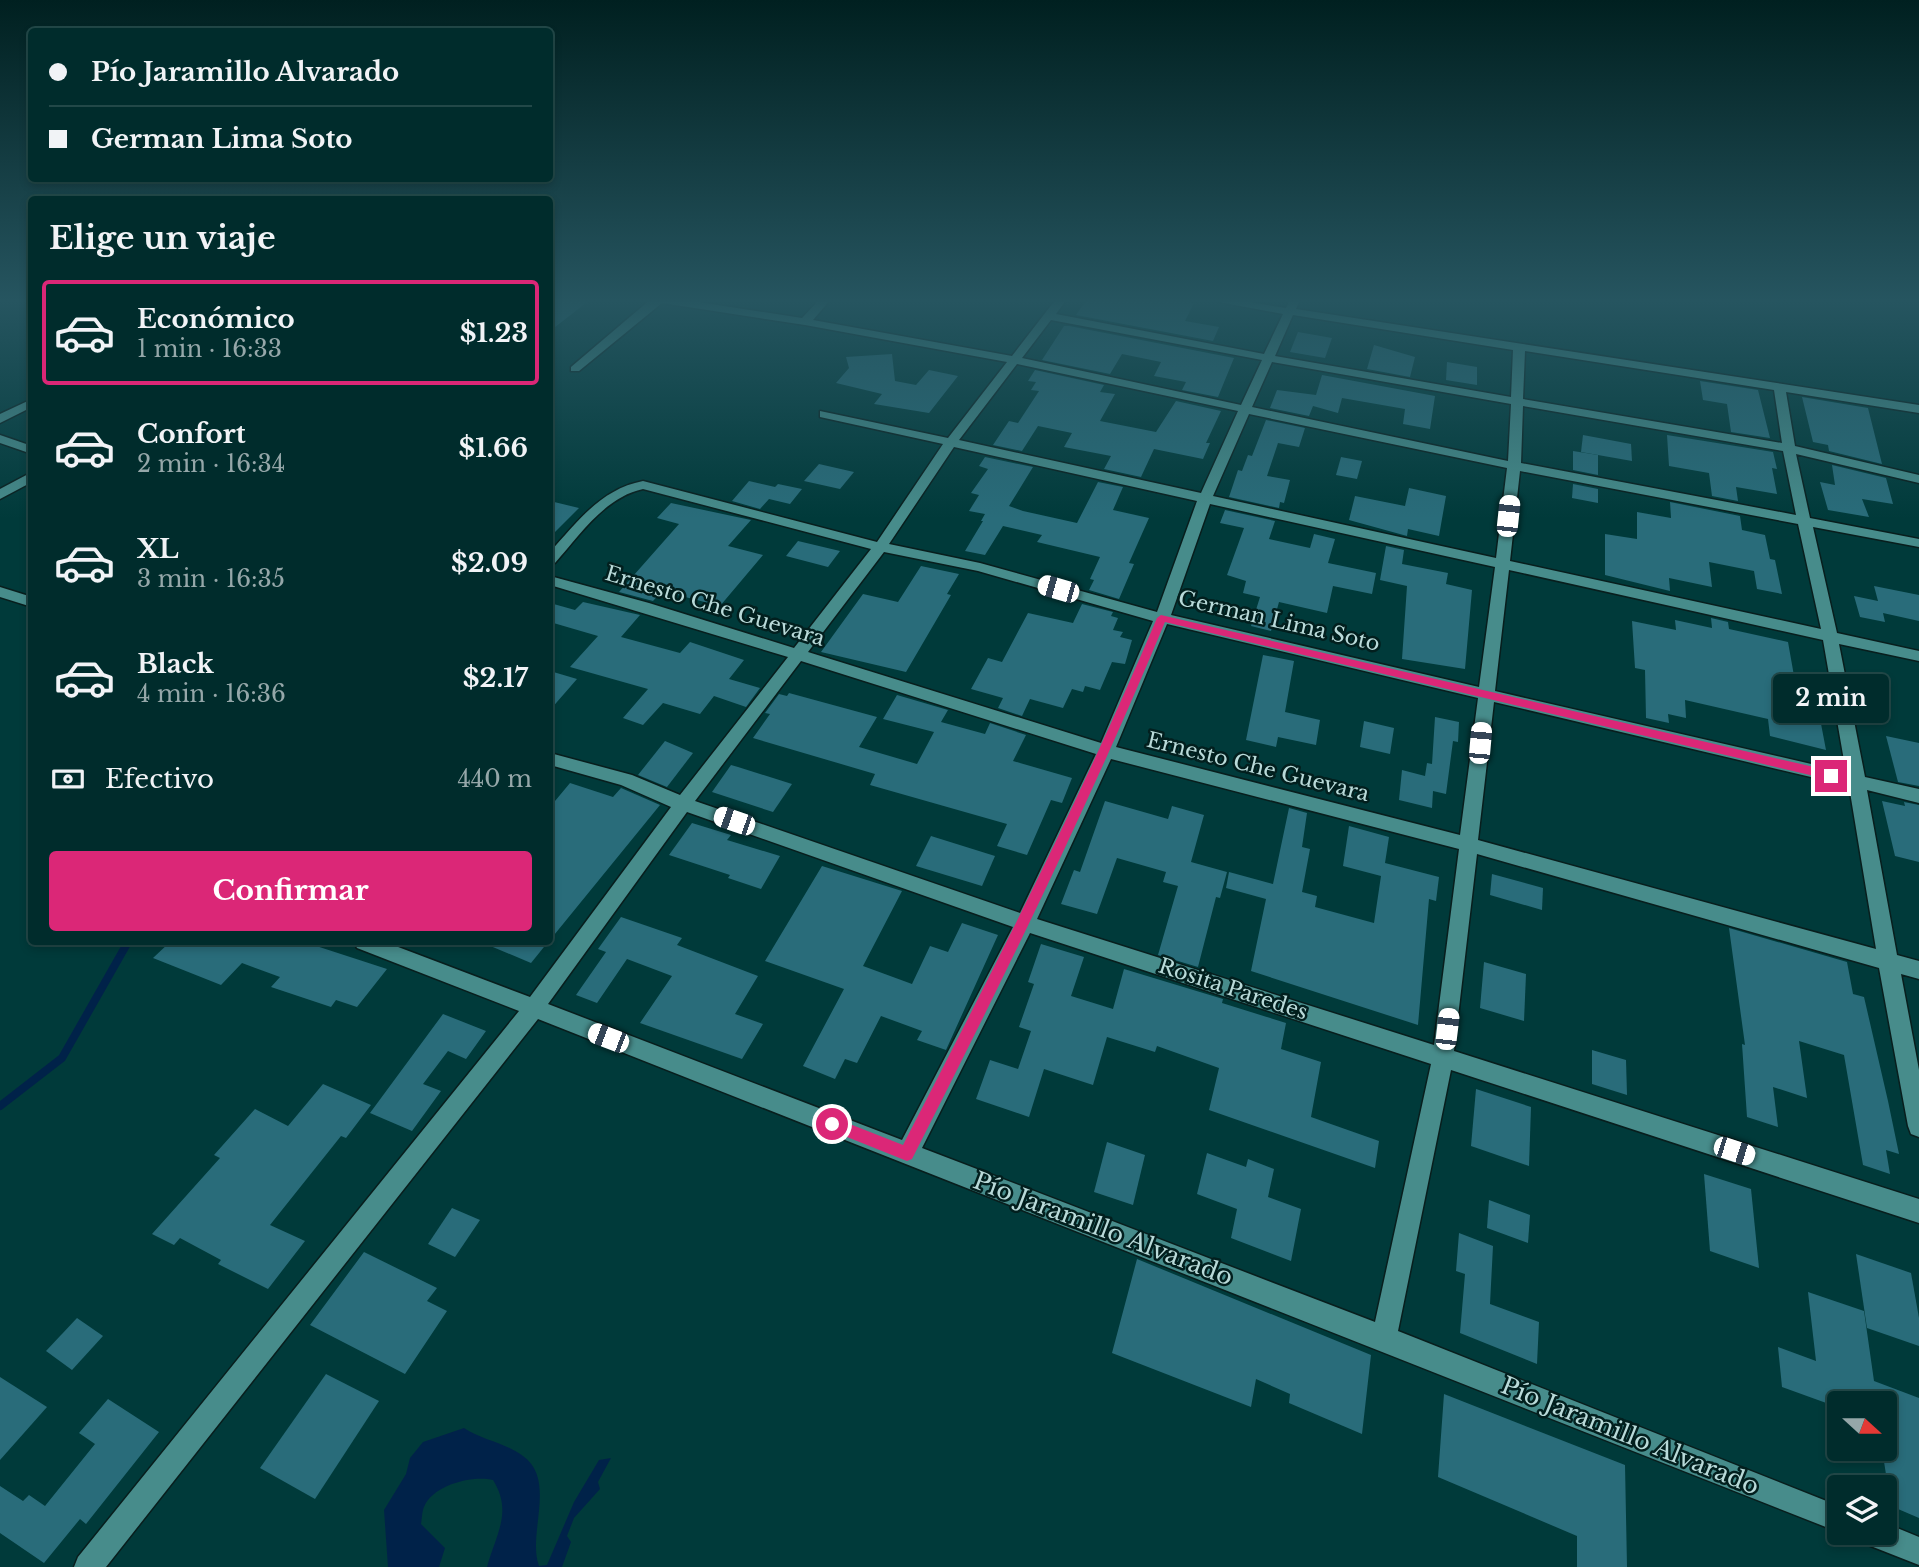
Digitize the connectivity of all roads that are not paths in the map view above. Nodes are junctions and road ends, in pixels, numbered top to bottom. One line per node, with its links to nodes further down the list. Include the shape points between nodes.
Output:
1 (1004, 372): 15 (street)
2 (1070, 372): 11 (street)
3 (1262, 372): 11 (street)
4 (1348, 372): 8 (street)
5 (1519, 372): 8 (street)
6 (1680, 372): 7 (street)
7 (1779, 387): 10 (street); 17 (street)
8 (1518, 402): 17 (street); 18 (street)
9 (28, 404): 13 (street)
10 (1919, 409)
11 (1247, 410): 18 (street); 22 (street)
12 (824, 414): 15 (street)
13 (0, 419)
14 (0, 439): 16 (street)
15 (952, 441): 22 (street); 25 (street)
16 (28, 449)
17 (1787, 449): 20 (street); 23 (street)
18 (1514, 466): 23 (street); 27 (street)
19 (28, 478): 21 (street)
20 (1919, 479)
21 (0, 495)
22 (1205, 498): 27 (street); 31 (street)
23 (1802, 519): 24 (street); 32 (street)
24 (1919, 543)
25 (880, 547): 26 (street, German Lima Soto, via 630,485 615,493); 31 (street, German Lima Soto, via 980,568); 33 (street)
26 (553, 557)
27 (1503, 566): 32 (street); 35 (street)
28 (553, 581): 33 (street, Ernesto Che Guevara)
29 (0, 592): 30 (street)
30 (28, 600)
31 (1161, 618): 35 (street, German Lima Soto); 36 (street)
32 (1830, 638): 34 (street); 38 (street)
33 (799, 655): 36 (street, Ernesto Che Guevara); 40 (street)
34 (1919, 656)
35 (1485, 692): 38 (street, German Lima Soto); 41 (street)
36 (1106, 751): 41 (street, Ernesto Che Guevara); 42 (street)
37 (553, 760): 40 (street, Rosita Paredes, via 626,780)
38 (1857, 782): 39 (street, German Lima Soto); 44 (street)
39 (1919, 796)
40 (682, 804): 42 (street, Rosita Paredes); 46 (street)
41 (1471, 845): 44 (street, Ernesto Che Guevara); 47 (street)
42 (1025, 923): 47 (street, Rosita Paredes); 49 (street)
43 (373, 945): 46 (street, Pío Jaramillo Alvarado)
44 (1886, 961): 45 (street, Ernesto Che Guevara); 48 (street)
45 (1919, 970)
46 (533, 1009): 49 (street, Pío Jaramillo Alvarado); 55 (street)
47 (1443, 1056): 50 (street, Rosita Paredes); 51 (street)
48 (1919, 1126)
49 (907, 1153): 51 (street, Pío Jaramillo Alvarado)
50 (1919, 1211)
51 (1384, 1338): 52 (street, Pío Jaramillo Alvarado)
52 (1827, 1515)
53 (1897, 1542): 54 (street)
54 (1919, 1551)
55 (88, 1567)

